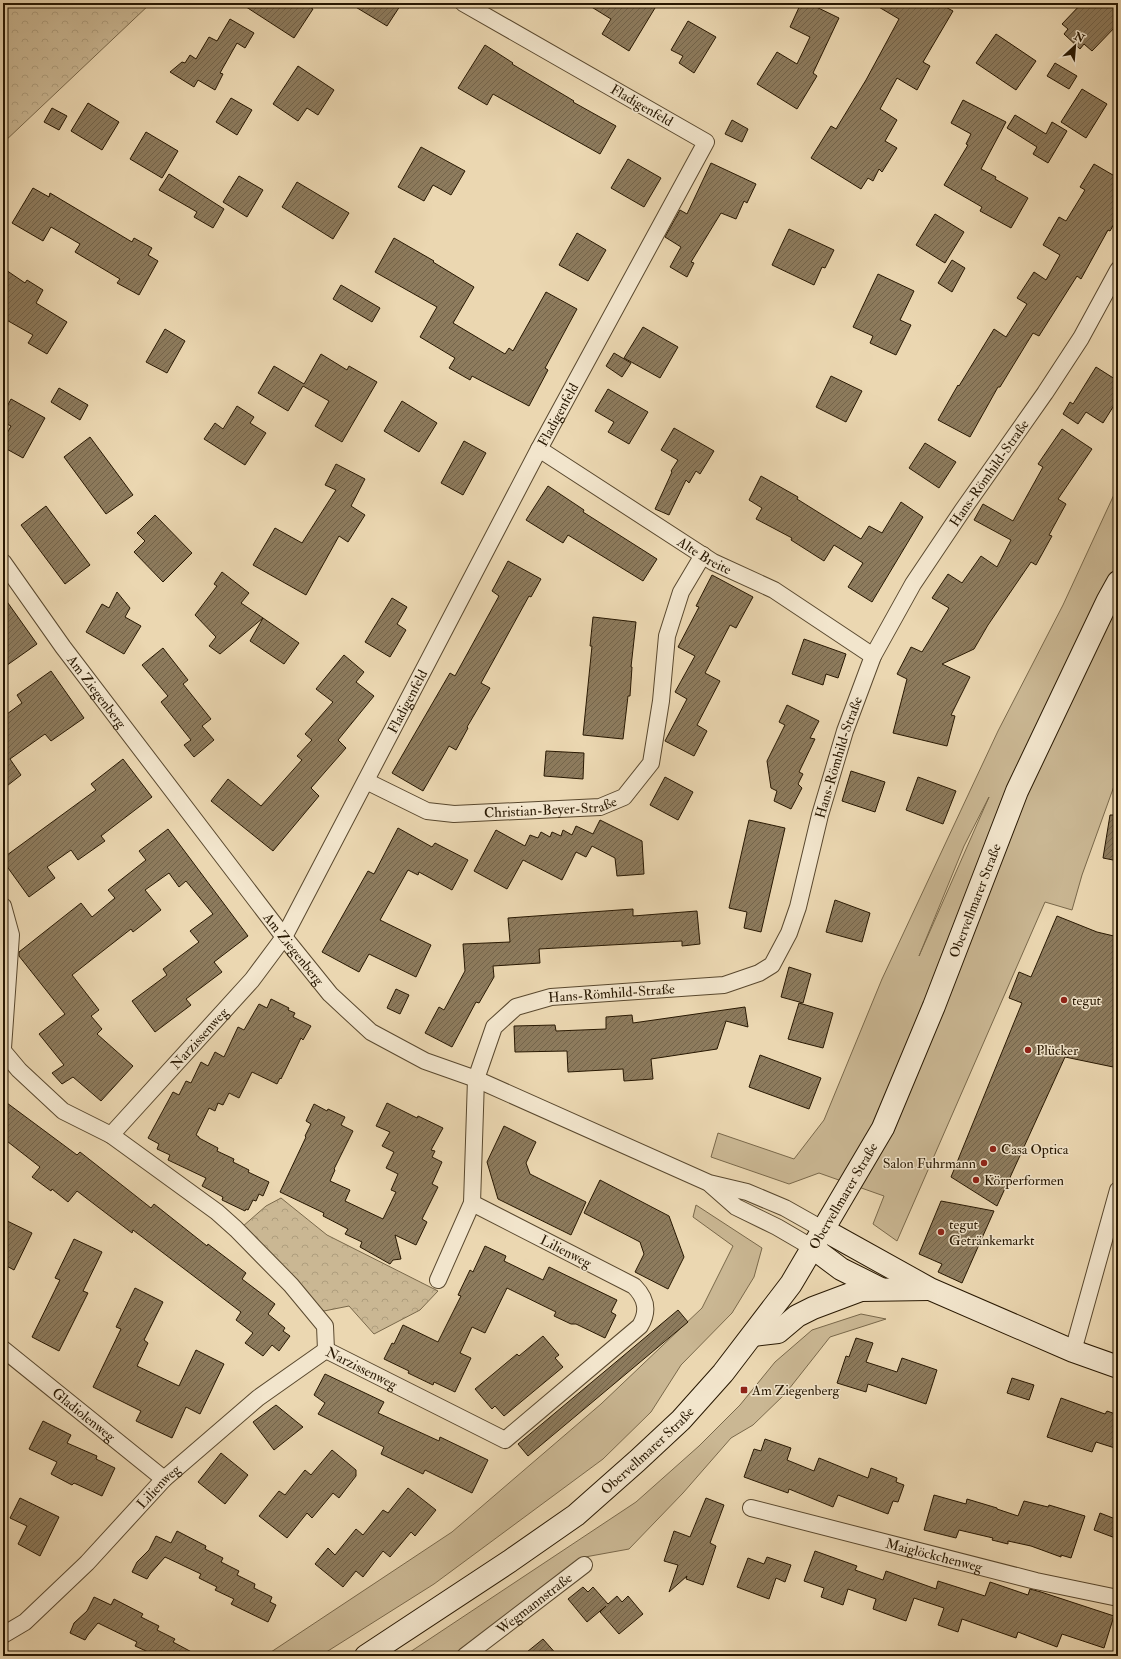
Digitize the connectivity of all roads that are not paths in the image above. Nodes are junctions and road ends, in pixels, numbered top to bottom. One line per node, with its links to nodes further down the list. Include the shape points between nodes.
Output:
1 (462, 3): 3 (street, Fladigenfeld, via 706,142)
2 (1118, 270): 7 (street, Hans-Römhild-Straße, via 1082,338 913,584)
3 (539, 449): 4 (street, Alte Breite); 8 (street, Fladigenfeld)
4 (703, 555): 7 (street, Alte Breite, via 774,590); 8 (street, Christian-Beyer-Straße, via 681,592 667,636 661,701 651,763 624,797 600,807 454,814 428,811)
5 (3, 562): 10 (street, Am Ziegenberg, via 63,647)
6 (1118, 582): 17 (main road, Obervellmarer Straße, via 1017,791 934,1006 883,1128)
7 (873, 656): 13 (street, Hans-Römhild-Straße, via 842,739 820,815 798,907 789,933 772,965 759,973 724,984 551,997 516,1007 494,1027)
8 (366, 781): 10 (street, Fladigenfeld)
9 (3, 906): 11 (street, via 10,935)
10 (284, 937): 13 (street, Am Ziegenberg, via 330,994 371,1032 425,1061); 14 (street, Narzissenweg, via 252,980)
11 (3, 1048)
12 (3, 1051): 14 (street, Narzissenweg, via 19,1070 63,1111)
13 (476, 1079): 16 (street); 17 (street, Am Ziegenberg, via 708,1182 746,1192 786,1208)
14 (111, 1135): 24 (street, Narzissenweg, via 217,1212 236,1229 292,1285 325,1326)
15 (1118, 1190): 25 (street)
16 (472, 1203): 18 (street); 21 (street, Lilienweg, via 634,1286 641,1293)
17 (818, 1239): 19 (main road, via 841,1269); 20 (main road); 22 (main road, Obervellmarer Straße, via 791,1284)
18 (438, 1280)
19 (882, 1289): 20 (main road); 22 (main road, via 861,1290 843,1296 797,1316 778,1332)
20 (930, 1289): 25 (main road)
21 (646, 1311): 24 (street, Narzissenweg, via 640,1326 506,1440)
22 (753, 1335): 32 (main road, Obervellmarer Straße, via 681,1420 576,1515)
23 (3, 1349): 27 (street, Gladiolenweg)
24 (326, 1350): 27 (street, Lilienweg, via 258,1398)
25 (1073, 1351): 26 (main road)
26 (1118, 1367)
27 (164, 1480): 31 (street, Lilienweg, via 87,1563 25,1622)
28 (751, 1508): 30 (street, Maiglöckchenweg, via 1036,1581)
29 (584, 1565): 33 (street, Wegmannstraße)
30 (1118, 1598)
31 (3, 1635)
32 (366, 1656)
33 (465, 1656)

